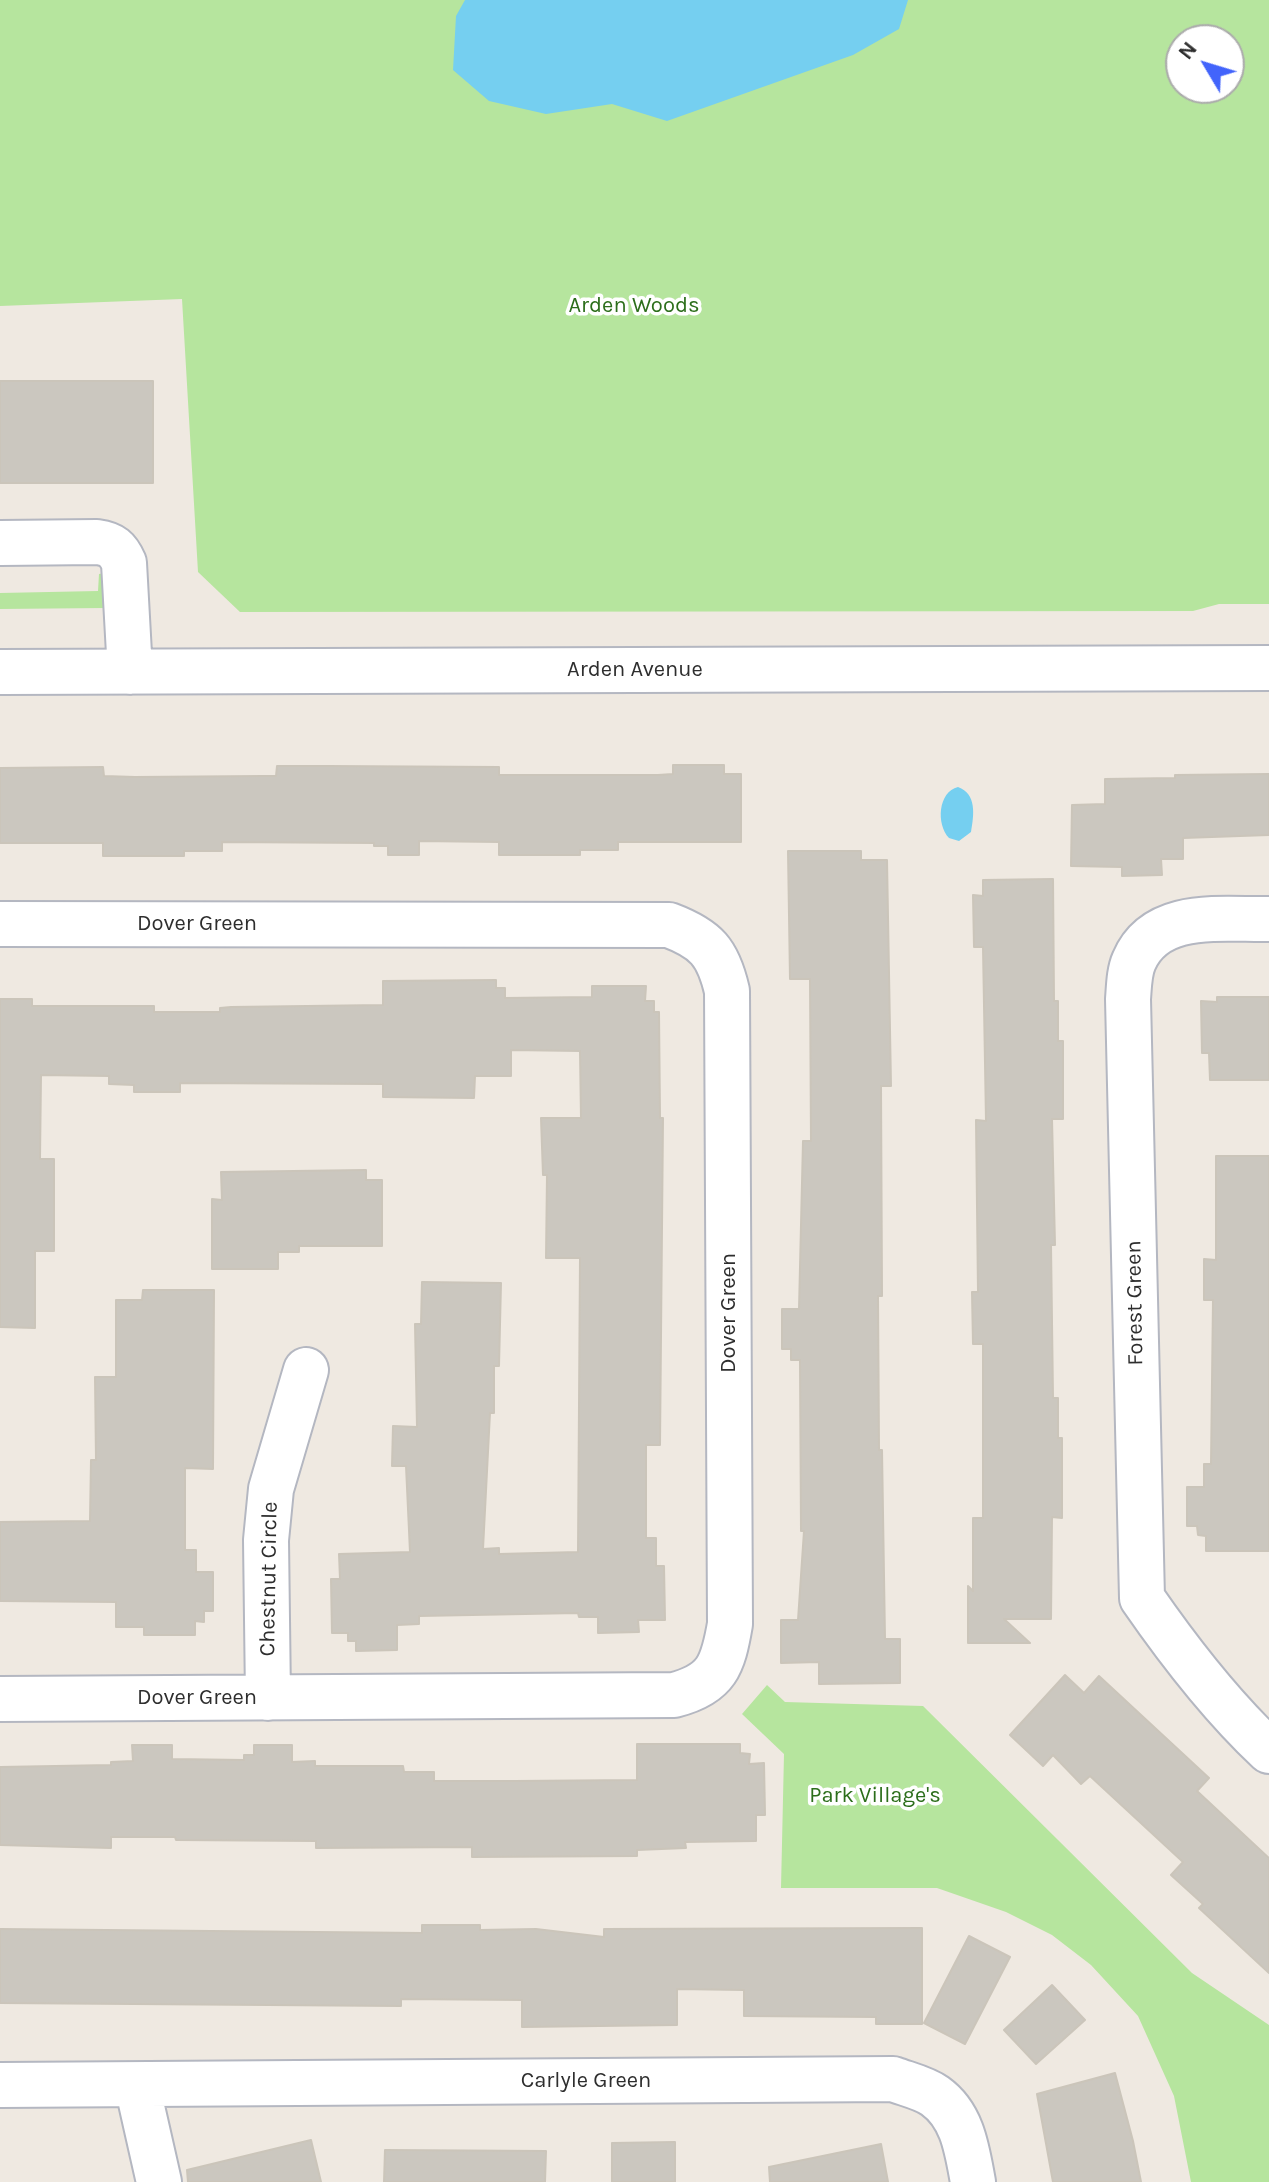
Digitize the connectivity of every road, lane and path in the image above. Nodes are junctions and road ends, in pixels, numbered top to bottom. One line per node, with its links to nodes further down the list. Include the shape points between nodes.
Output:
1 (0, 543): 4 (street, via 97,542 116,548 124,563)
2 (1269, 668): 4 (street, Arden Avenue)
3 (0, 672): 4 (street, Arden Avenue)
4 (130, 672)
5 (1269, 919): 10 (street, Forest Green, via 1172,924 1146,940 1132,963 1128,999 1142,1598 1184,1659)
6 (0, 924): 8 (street, Dover Green, via 669,925 709,947 721,966 727,991 730,1624 714,1676 696,1689 674,1695)
7 (306, 1370): 8 (street, Chestnut Circle, via 271,1489 266,1540)
8 (268, 1698): 9 (street, Dover Green)
9 (0, 1699)
10 (1269, 1751)
11 (0, 2085): 12 (street, Carlyle Green)
12 (137, 2085): 13 (street); 14 (street, Carlyle Green, via 893,2079 933,2094 951,2111 964,2135)
13 (159, 2182)
14 (973, 2182)

